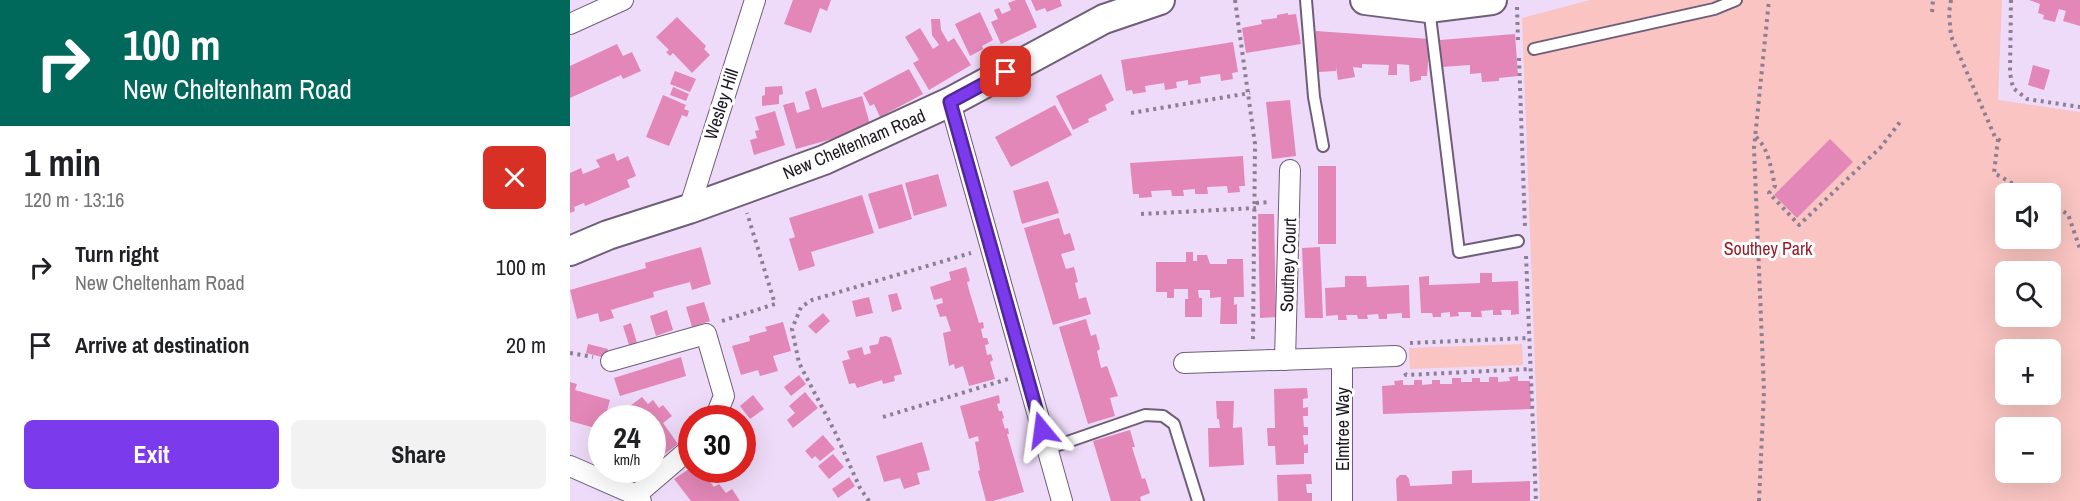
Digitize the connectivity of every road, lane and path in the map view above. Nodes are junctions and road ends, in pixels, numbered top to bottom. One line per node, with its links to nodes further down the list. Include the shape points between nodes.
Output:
1 (622, 0): 15 (street)
2 (755, 0): 30 (street, Wesley Hill)
3 (1160, 0): 18 (street, New Cheltenham Road, via 1104,19)
4 (1234, 0): 17 (path)
5 (1306, 0): 25 (lane, via 1314,97)
6 (1365, 0): 13 (street)
7 (1492, 0): 13 (street)
8 (1736, 0): 16 (lane, via 1714,9)
9 (1769, 0): 22 (path)
10 (1933, 0): 14 (path)
11 (1951, 0): 23 (path, via 1951,36)
12 (2012, 0): 19 (path, via 2013,87 2027,99)
13 (1428, 8): 33 (lane, via 1459,252)
14 (1932, 12)
15 (570, 24)
16 (1534, 49)
17 (1250, 93): 20 (path); 29 (path, via 1256,144)
18 (950, 102): 28 (street, New Cheltenham Road, via 824,160); 34 (street)
19 (2080, 107)
20 (1131, 112)
21 (1900, 122): 22 (path, via 1881,147 1799,225 1769,193 1775,186 1771,167)
22 (1756, 137): 57 (path, via 1764,391)
23 (1998, 139): 24 (path); 27 (path, via 1994,173)
24 (2003, 142)
25 (1323, 146)
26 (1290, 170): 41 (street, Southey Court)
27 (2012, 183)
28 (740, 191): 30 (street, New Cheltenham Road); 37 (path, via 775,304 713,324)
29 (1256, 208): 32 (path, Southey Court); 43 (path)
30 (689, 209): 36 (street, New Cheltenham Road)
31 (2061, 210): 35 (path, via 2068,214)
32 (1141, 214)
33 (1518, 241)
34 (991, 248): 46 (street); 53 (path, via 812,300 801,307 792,329 799,363)
35 (2080, 249)
36 (570, 251)
37 (706, 334): 42 (street); 47 (street, via 724,396)
38 (1529, 338): 39 (path, via 1404,344)
39 (1396, 356): 40 (street); 45 (path, via 1406,375)
40 (1342, 358): 41 (street); 56 (street, Elmtree Way)
41 (1285, 360): 43 (street)
42 (611, 361)
43 (1252, 361): 44 (street)
44 (1184, 363)
45 (1530, 369)
46 (1026, 373): 48 (path); 49 (street)
47 (720, 405)
48 (883, 417)
49 (1047, 449): 54 (street); 55 (lane, via 1145,415 1163,416 1174,424)
50 (678, 460): 52 (street)
51 (570, 466): 52 (street)
52 (639, 498)
53 (869, 501)
54 (1062, 501)
55 (1198, 501)
56 (1342, 501)
57 (1759, 501)

